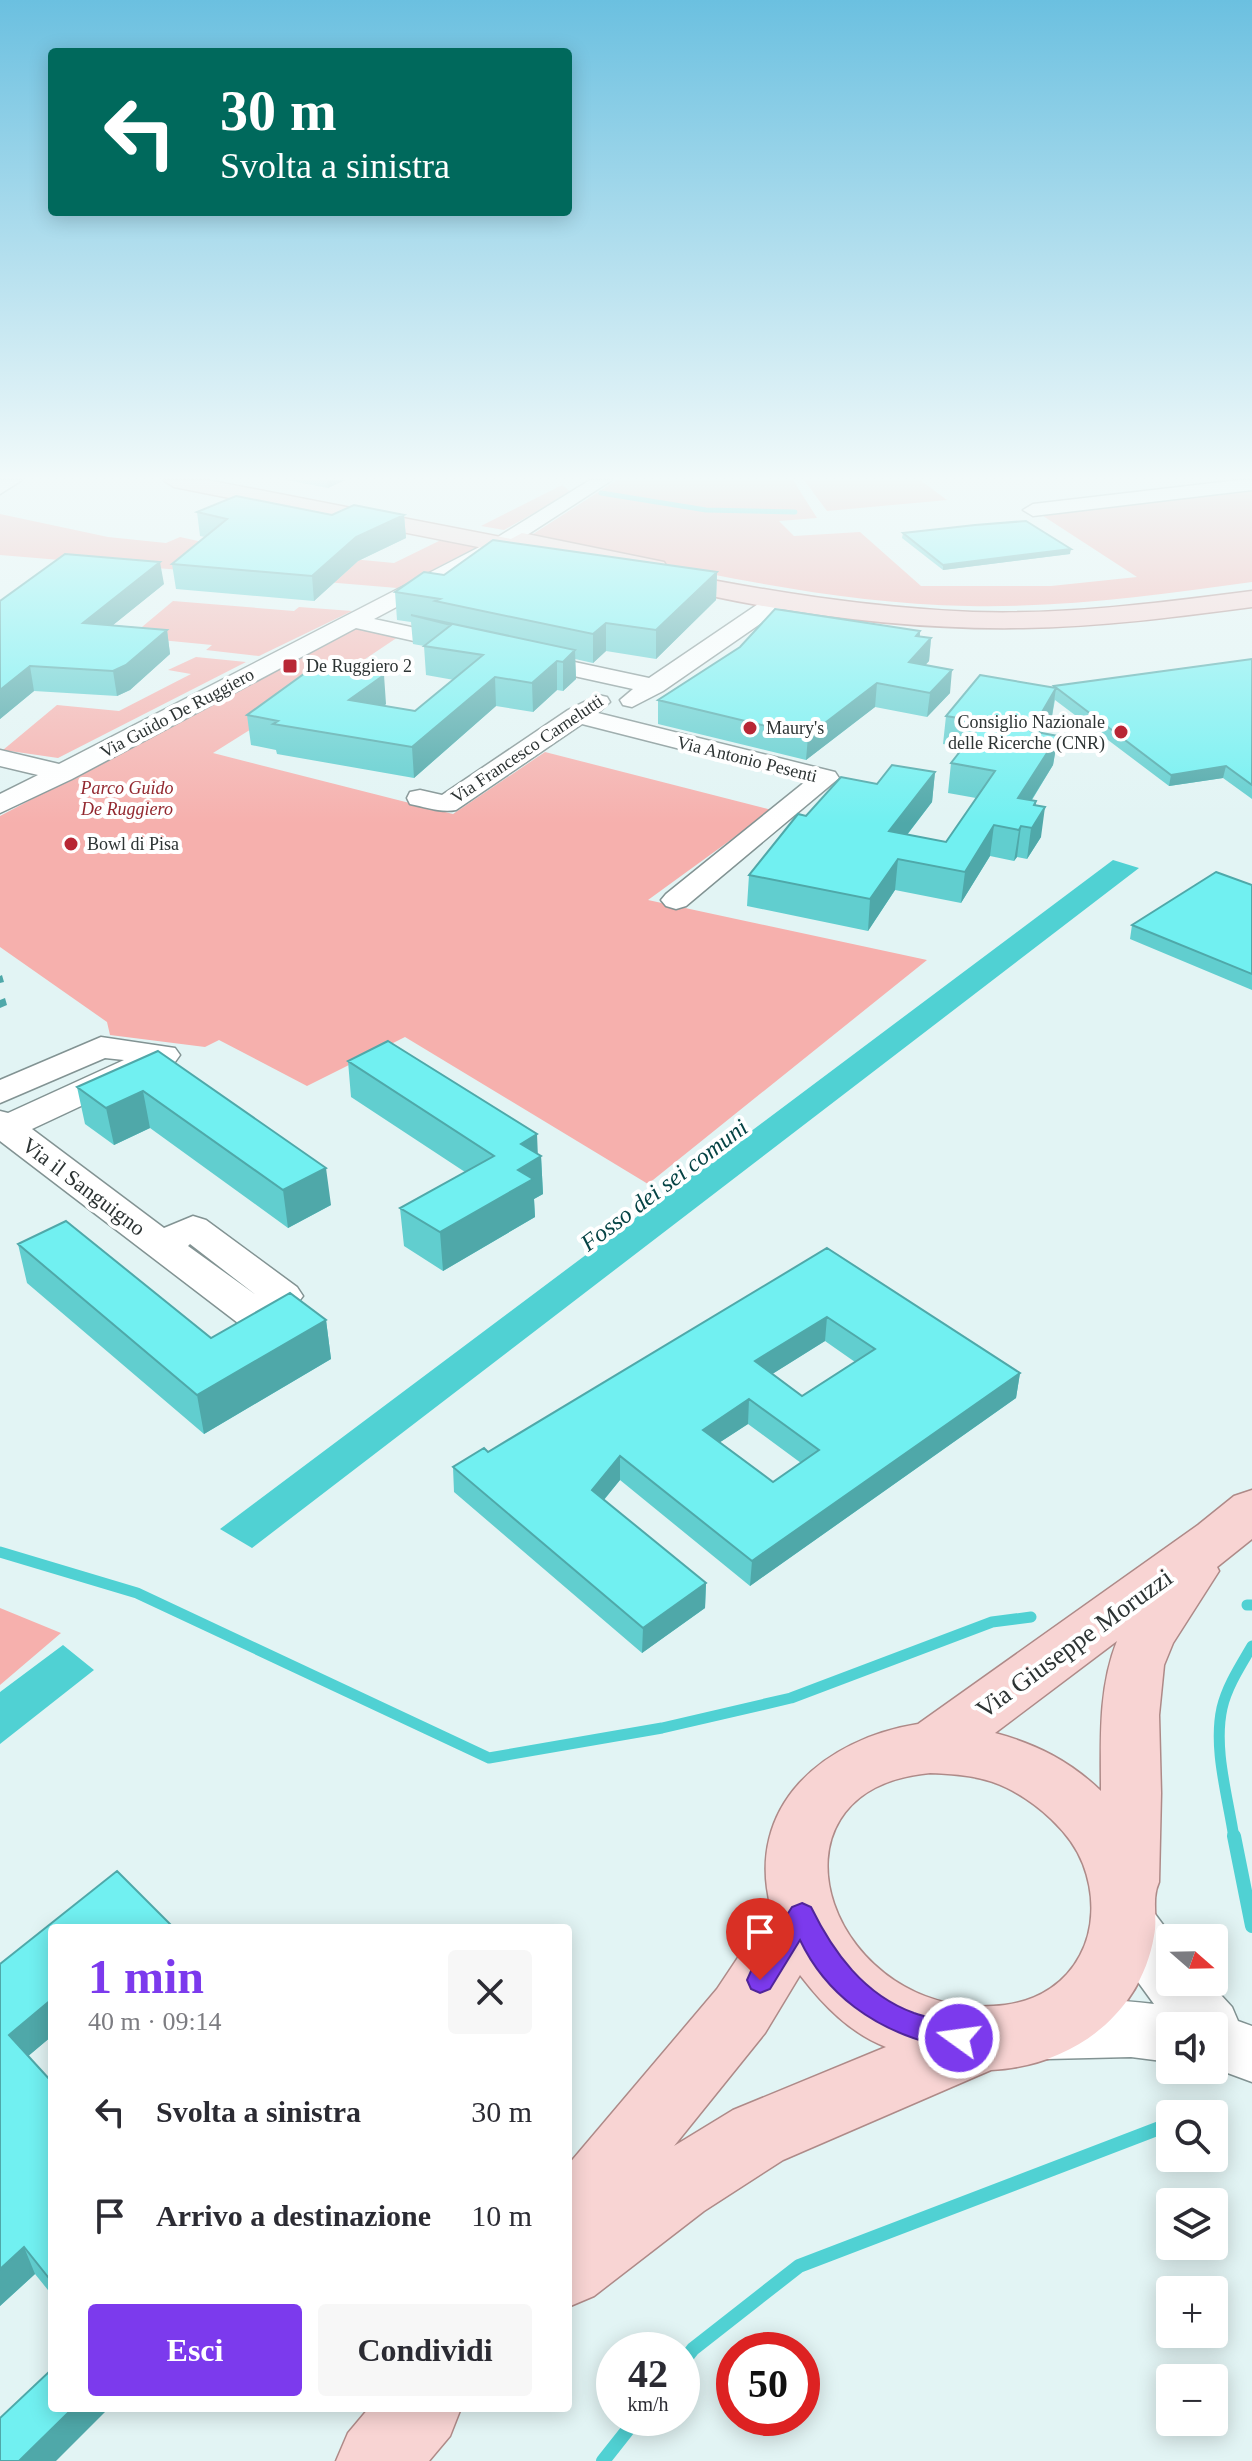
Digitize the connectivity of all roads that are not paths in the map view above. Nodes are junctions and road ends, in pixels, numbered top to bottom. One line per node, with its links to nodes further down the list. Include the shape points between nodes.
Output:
1 (403, 595): 7 (street, Via Guido De Ruggiero)
2 (750, 595): 6 (main road)
3 (796, 595): 4 (main road, via 896,608 1001,612 1074,610)
4 (1209, 595)
5 (1252, 599): 6 (main road, via 1114,616 1012,621 898,616)
6 (778, 601): 8 (street, Via Francesco Carnelutti)
7 (353, 621): 8 (street); 11 (street, Via Guido De Ruggiero)
8 (642, 683): 9 (street, Via Francesco Carnelutti)
9 (588, 719): 12 (street, Via Francesco Carnelutti, via 446,804); 14 (street, Via Antonio Pesenti, via 826,778)
10 (0, 758): 11 (street)
11 (63, 773): 13 (street, Via Guido De Ruggiero)
12 (420, 798)
13 (0, 805)
14 (676, 900)
15 (2, 1118): 16 (street, Via il Sanguigno)
16 (161, 1244)
17 (1234, 1524): 18 (main road, Via Giuseppe Moruzzi); 19 (main road, Via Giuseppe Moruzzi, via 1173,1595 1136,1665)
18 (930, 1748): 19 (main road, via 1002,1758 1060,1789 1090,1818 1109,1848); 20 (main road, via 897,1752 862,1766 820,1801 797,1853)
19 (1126, 1912): 21 (street); 25 (main road, Via Giuseppe Moruzzi, via 1120,1950 1097,1992 1063,2019)
20 (802, 1915): 25 (main road, via 833,1970 890,2016 936,2034); 26 (main road, via 741,2011)
21 (1156, 1958)
22 (1183, 1996): 23 (street)
23 (1195, 2012)
24 (1156, 2031): 25 (street)
25 (1010, 2035): 27 (main road, Via Giuseppe Moruzzi, via 758,2135 678,2185)
26 (586, 2200)
27 (572, 2267)
28 (419, 2412): 29 (main road)
29 (376, 2461)

